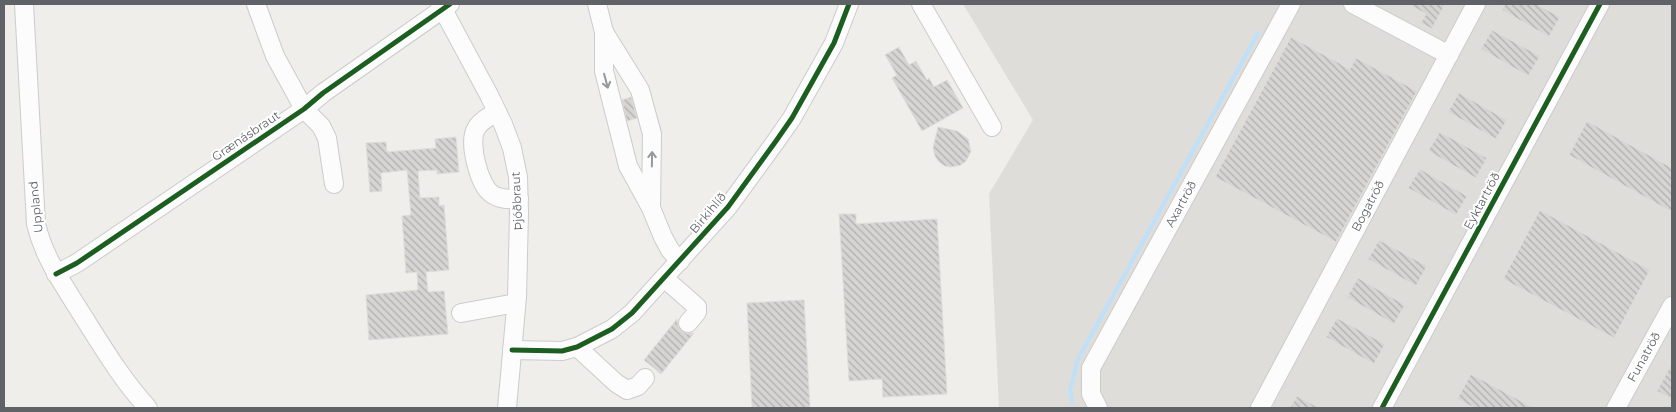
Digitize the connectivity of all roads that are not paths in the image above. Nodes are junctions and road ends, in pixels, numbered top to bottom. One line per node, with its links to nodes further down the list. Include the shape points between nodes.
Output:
1 (24, 4): 20 (street, Uppland, via 36,224 40,242)
2 (256, 4): 13 (street, via 275,56)
3 (597, 4): 11 (street)
4 (849, 4): 19 (street, Birkihlíð, via 834,43 792,118 728,207)
5 (921, 4): 15 (street)
6 (1291, 4): 31 (street, Axartröð, via 1091,368 1091,394)
7 (1353, 4): 12 (street)
8 (1476, 4): 12 (street, Bogatröð)
9 (1600, 4): 33 (street, Eyktartröð)
10 (444, 6): 13 (street, Grænásbraut); 14 (street, Þjóðbraut)
11 (604, 32): 18 (street, one-way to 18, via 604,71 626,159); 18 (street, one-way to 11, via 652,134 640,90)
12 (1449, 55): 32 (street, Bogatröð)
13 (304, 109): 16 (street, via 321,126 327,138); 20 (street, Grænásbraut)
14 (497, 112): 17 (street, Þjóðbraut, via 512,148); 17 (street, via 481,122 474,132 478,170 484,187 491,194)
15 (992, 127)
16 (334, 184)
17 (519, 199): 22 (street, Þjóðbraut)
18 (651, 208): 19 (street, via 670,250)
19 (680, 261): 21 (street, Birkihlíð)
20 (56, 274): 29 (street, Uppland, via 107,354)
21 (664, 278): 25 (street, via 697,307); 26 (street, Birkihlíð, via 612,329)
22 (516, 303): 24 (street); 27 (street, Þjóðbraut)
23 (1672, 306): 34 (street, Funatröð)
24 (461, 313)
25 (688, 323)
26 (577, 347): 27 (street, Birkihlíð, via 562,351); 28 (street, via 616,384 627,390)
27 (512, 350): 30 (street, Þjóðbraut)
28 (646, 378)
29 (148, 408)
30 (507, 408)
31 (1098, 408)
32 (1260, 408)
33 (1383, 408)
34 (1616, 408)

